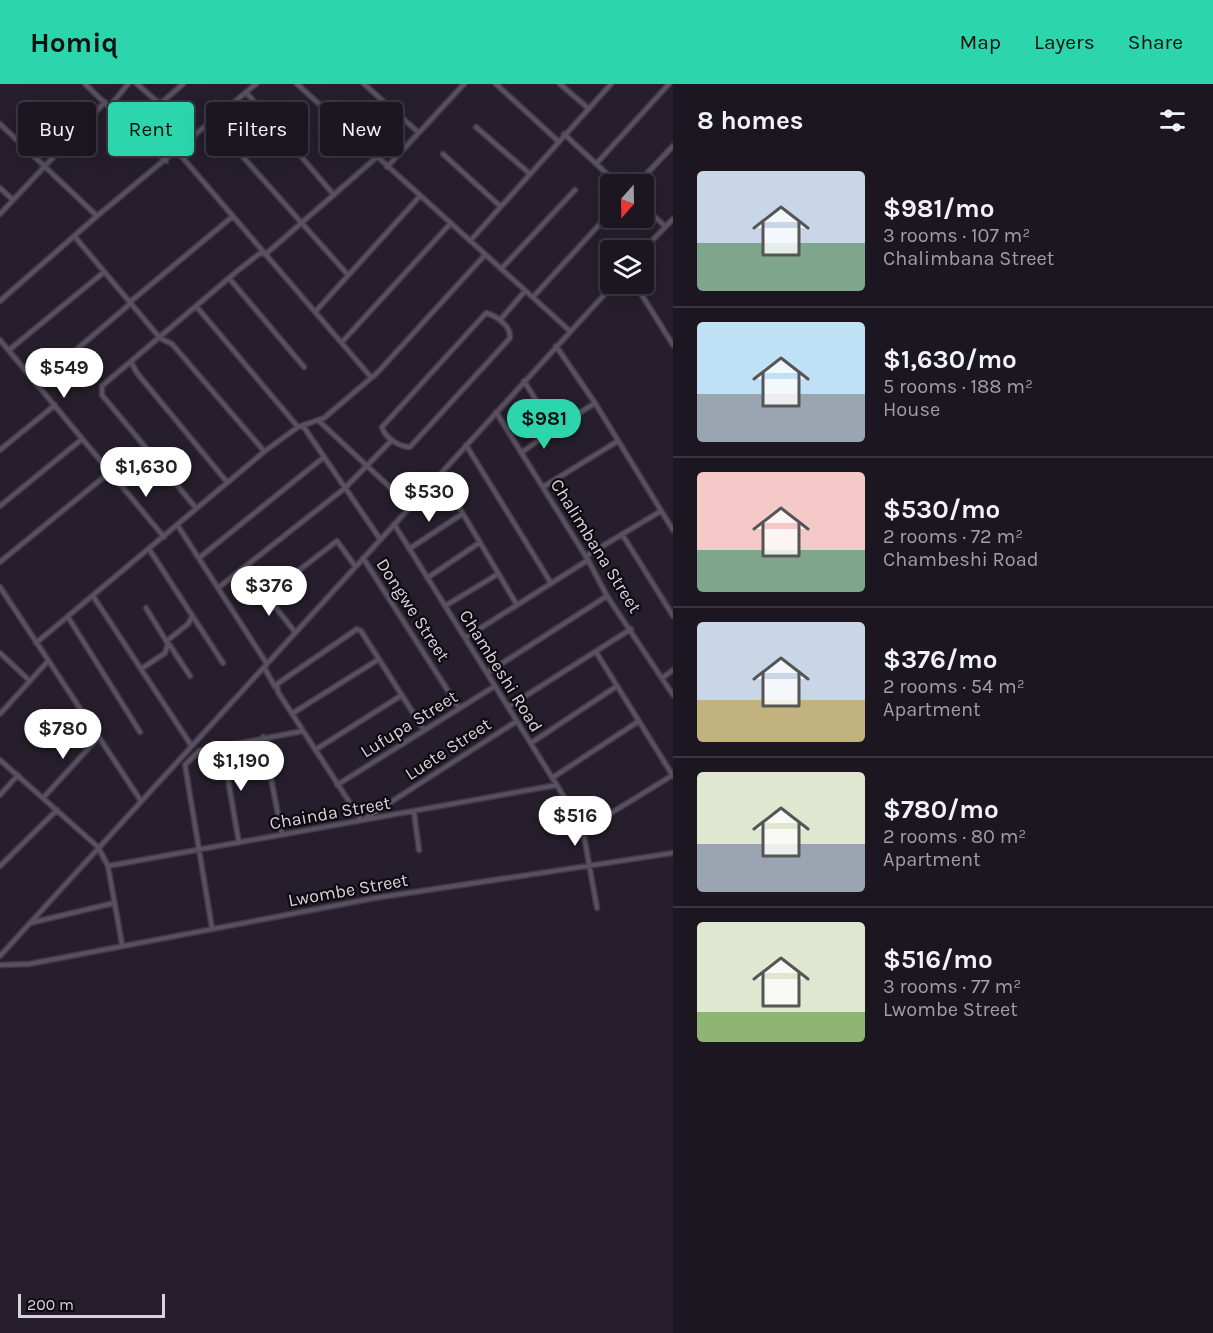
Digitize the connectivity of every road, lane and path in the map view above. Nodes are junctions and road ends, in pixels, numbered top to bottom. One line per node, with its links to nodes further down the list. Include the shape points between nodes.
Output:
1 (85, 84): 14 (street)
2 (128, 84): 15 (street)
3 (137, 84): 4 (street, via 160,104)
4 (183, 84)
5 (256, 84): 13 (street)
6 (297, 84): 32 (street)
7 (364, 84): 22 (street)
8 (464, 84): 22 (street)
9 (496, 84): 25 (street)
10 (561, 84): 18 (street)
11 (611, 84): 18 (street)
12 (669, 84): 34 (street)
13 (246, 92): 16 (street); 42 (street)
14 (105, 102): 17 (street); 35 (street)
15 (113, 102)
16 (234, 102)
17 (108, 104)
18 (589, 109): 23 (street)
19 (0, 124): 35 (street)
20 (206, 125): 24 (street)
21 (476, 127): 37 (street)
22 (418, 132): 36 (street)
23 (564, 134): 25 (street); 34 (street)
24 (194, 136)
25 (558, 141): 37 (street)
26 (673, 146): 39 (street)
27 (443, 154): 45 (street)
28 (161, 156): 33 (street)
29 (172, 156): 33 (street)
30 (181, 156): 49 (street)
31 (243, 156): 51 (street)
32 (377, 157): 36 (street); 42 (street)
33 (166, 161): 47 (street)
34 (596, 164): 38 (street)
35 (44, 167): 44 (street); 47 (street)
36 (387, 167): 43 (street)
37 (529, 173): 45 (street)
38 (607, 174)
39 (646, 174)
40 (0, 188): 44 (street)
41 (574, 190): 60 (street)
42 (334, 195): 51 (street)
43 (420, 196): 52 (street); 62 (street)
44 (13, 200): 46 (street)
45 (500, 206): 57 (street)
46 (0, 214)
47 (97, 216): 55 (street)
48 (654, 216): 54 (street)
49 (232, 217): 58 (street); 69 (street)
50 (673, 219): 54 (street)
51 (302, 222): 58 (street); 62 (street)
52 (450, 224): 57 (street); 76 (street)
53 (600, 224): 67 (street)
54 (665, 226): 56 (street)
55 (75, 237): 61 (street); 68 (street)
56 (652, 240)
57 (470, 241): 59 (street)
58 (267, 253): 63 (street, via 259,254); 71 (street)
59 (485, 255): 60 (street); 82 (street, via 387,364)
60 (501, 269): 64 (street)
61 (104, 272): 69 (street); 79 (street)
62 (348, 274): 71 (street)
63 (229, 278): 70 (street); 81 (street)
64 (525, 291): 67 (street); 72 (street)
65 (605, 294): 73 (street)
66 (641, 294): 77 (street)
67 (533, 297): 73 (street)
68 (0, 301)
69 (131, 302): 74 (street); 84 (street)
70 (196, 306): 74 (street); 89 (street)
71 (316, 311): 76 (street)
72 (500, 320): 92 (street, via 486,313 382,427); 92 (street, via 508,328 510,338 443,413 410,447)
73 (570, 331): 78 (street)
74 (160, 338): 80 (street); 96 (street, via 172,344)
75 (0, 340): 79 (street)
76 (342, 342): 82 (street)
77 (673, 345)
78 (556, 346): 83 (street); 85 (street)
79 (9, 350): 84 (street)
80 (131, 362): 102 (street); 107 (street, via 104,383 100,393)
81 (304, 367)
82 (370, 376): 88 (street)
83 (524, 381): 87 (street); 90 (street)
84 (36, 384): 86 (street)
85 (595, 403): 90 (street); 93 (street)
86 (55, 405): 91 (street); 95 (street)
87 (496, 412): 94 (street); 97 (street, Chalimbana Street)
88 (318, 421): 89 (street); 99 (street)
89 (301, 427): 96 (street); 98 (street)
90 (554, 429): 97 (street)
91 (82, 439): 100 (street); 105 (street)
92 (392, 440): 99 (street)
93 (618, 441): 103 (street); 108 (street)
94 (466, 446): 101 (street); 126 (street)
95 (0, 450)
96 (265, 451): 102 (street)
97 (521, 453): 103 (street, Chalimbana Street)
98 (324, 457): 104 (street); 119 (street)
99 (367, 465): 104 (street); 106 (street)
100 (110, 472): 114 (street); 122 (street)
101 (440, 475): 106 (street); 109 (street)
102 (227, 482): 107 (street)
103 (543, 486): 121 (street, Chalimbana Street)
104 (345, 488): 115 (street); 128 (street)
105 (0, 506)
106 (410, 506): 110 (street)
107 (196, 508): 111 (street)
108 (661, 511): 112 (street); 113 (street)
109 (462, 514): 116 (street); 118 (street)
110 (394, 524): 115 (street); 118 (street, Chambeshi Road)
111 (178, 526): 114 (street); 119 (street)
112 (673, 530)
113 (622, 534): 121 (street); 135 (street)
114 (164, 537): 117 (street)
115 (380, 538): 120 (street)
116 (479, 543): 124 (street); 125 (street)
117 (149, 549): 129 (street); 134 (street)
118 (409, 549): 125 (street, Chambeshi Road)
119 (199, 558): 128 (street)
120 (363, 558): 123 (street); 160 (street, Dongwe Street)
121 (587, 558): 126 (street); 130 (street, Chalimbana Street)
122 (0, 562)
123 (355, 566): 138 (street); 138 (street, via 336,541 272,591 269,599)
124 (498, 574): 131 (street); 132 (street)
125 (427, 579): 132 (street, Chambeshi Road)
126 (551, 583): 131 (street)
127 (0, 587): 141 (street)
128 (218, 588): 147 (street)
129 (93, 596): 136 (street); 148 (street)
130 (608, 596): 137 (street, Chalimbana Street); 150 (street)
131 (517, 605): 139 (street)
132 (445, 606): 139 (street, Chambeshi Road)
133 (146, 608): 140 (street)
134 (193, 616): 140 (street); 146 (street)
135 (673, 616)
136 (68, 617): 141 (street); 167 (street)
137 (631, 629): 142 (street); 152 (street, Chalimbana Street)
138 (295, 633): 147 (street)
139 (465, 638): 150 (street, Chambeshi Road)
140 (168, 642): 148 (street, via 165,653); 151 (street)
141 (36, 643): 145 (street)
142 (596, 652): 155 (street); 159 (street)
143 (0, 654): 153 (street)
144 (379, 659): 156 (street, via 357,630 280,680); 157 (street); 161 (street)
145 (48, 661): 153 (street); 168 (street)
146 (223, 663)
147 (266, 665): 156 (street); 172 (street)
148 (141, 669): 172 (street)
149 (673, 670): 152 (street)
150 (487, 673): 154 (street, Chambeshi Road)
151 (190, 676)
152 (662, 678): 158 (street, Chalimbana Street)
153 (30, 681): 162 (street)
154 (495, 686): 159 (street, Chambeshi Road); 160 (street, Lufupa Street)
155 (617, 686): 164 (street); 170 (street)
156 (276, 688): 161 (street)
157 (402, 695): 165 (street); 173 (street)
158 (673, 695)
159 (508, 707): 163 (street, Chambeshi Road)
160 (459, 708): 165 (street, Lufupa Street)
161 (293, 713): 166 (street)
162 (0, 714)
163 (517, 721): 170 (street, Chambeshi Road); 186 (street, Luete Street)
164 (639, 721): 177 (street); 178 (street)
165 (424, 730): 179 (street, Lufupa Street)
166 (303, 731): 169 (street); 173 (street)
167 (140, 732)
168 (99, 737): 182 (street); 183 (street)
169 (263, 738): 171 (street); 188 (street)
170 (531, 743): 178 (street, Chambeshi Road)
171 (222, 745): 174 (street); 189 (street)
172 (190, 747): 174 (street); 183 (street)
173 (315, 750): 179 (street)
174 (192, 755): 191 (street, via 185,765)
175 (0, 759): 176 (street)
176 (18, 775): 181 (street); 182 (street)
177 (673, 775): 187 (street, via 590,826)
178 (552, 778): 180 (street, Chambeshi Road)
179 (337, 785): 186 (street)
180 (557, 785): 185 (street, Chainda Street); 187 (street, Chambeshi Road)
181 (0, 795)
182 (43, 798): 184 (street)
183 (141, 801): 190 (street)
184 (57, 810): 190 (street); 194 (street)
185 (414, 812): 186 (street, Chainda Street); 192 (street)
186 (362, 819): 188 (street, Chainda Street)
187 (581, 824): 196 (street, Chambeshi Road)
188 (282, 835): 189 (street, Chainda Street)
189 (239, 843): 191 (street, Chainda Street)
190 (98, 847): 195 (street); 199 (street)
191 (199, 850): 195 (street, Chainda Street); 200 (street)
192 (419, 850)
193 (673, 853): 196 (street, Lwombe Street)
194 (0, 866)
195 (108, 866): 197 (street)
196 (590, 866): 198 (street, Chambeshi Road); 200 (street, Lwombe Street, via 375,898)
197 (114, 903): 199 (street); 201 (street)
198 (597, 908)
199 (30, 922): 202 (street)
200 (212, 928): 201 (street, Lwombe Street)
201 (122, 944): 203 (street, Lwombe Street, via 29,964)
202 (0, 956)
203 (0, 965)

